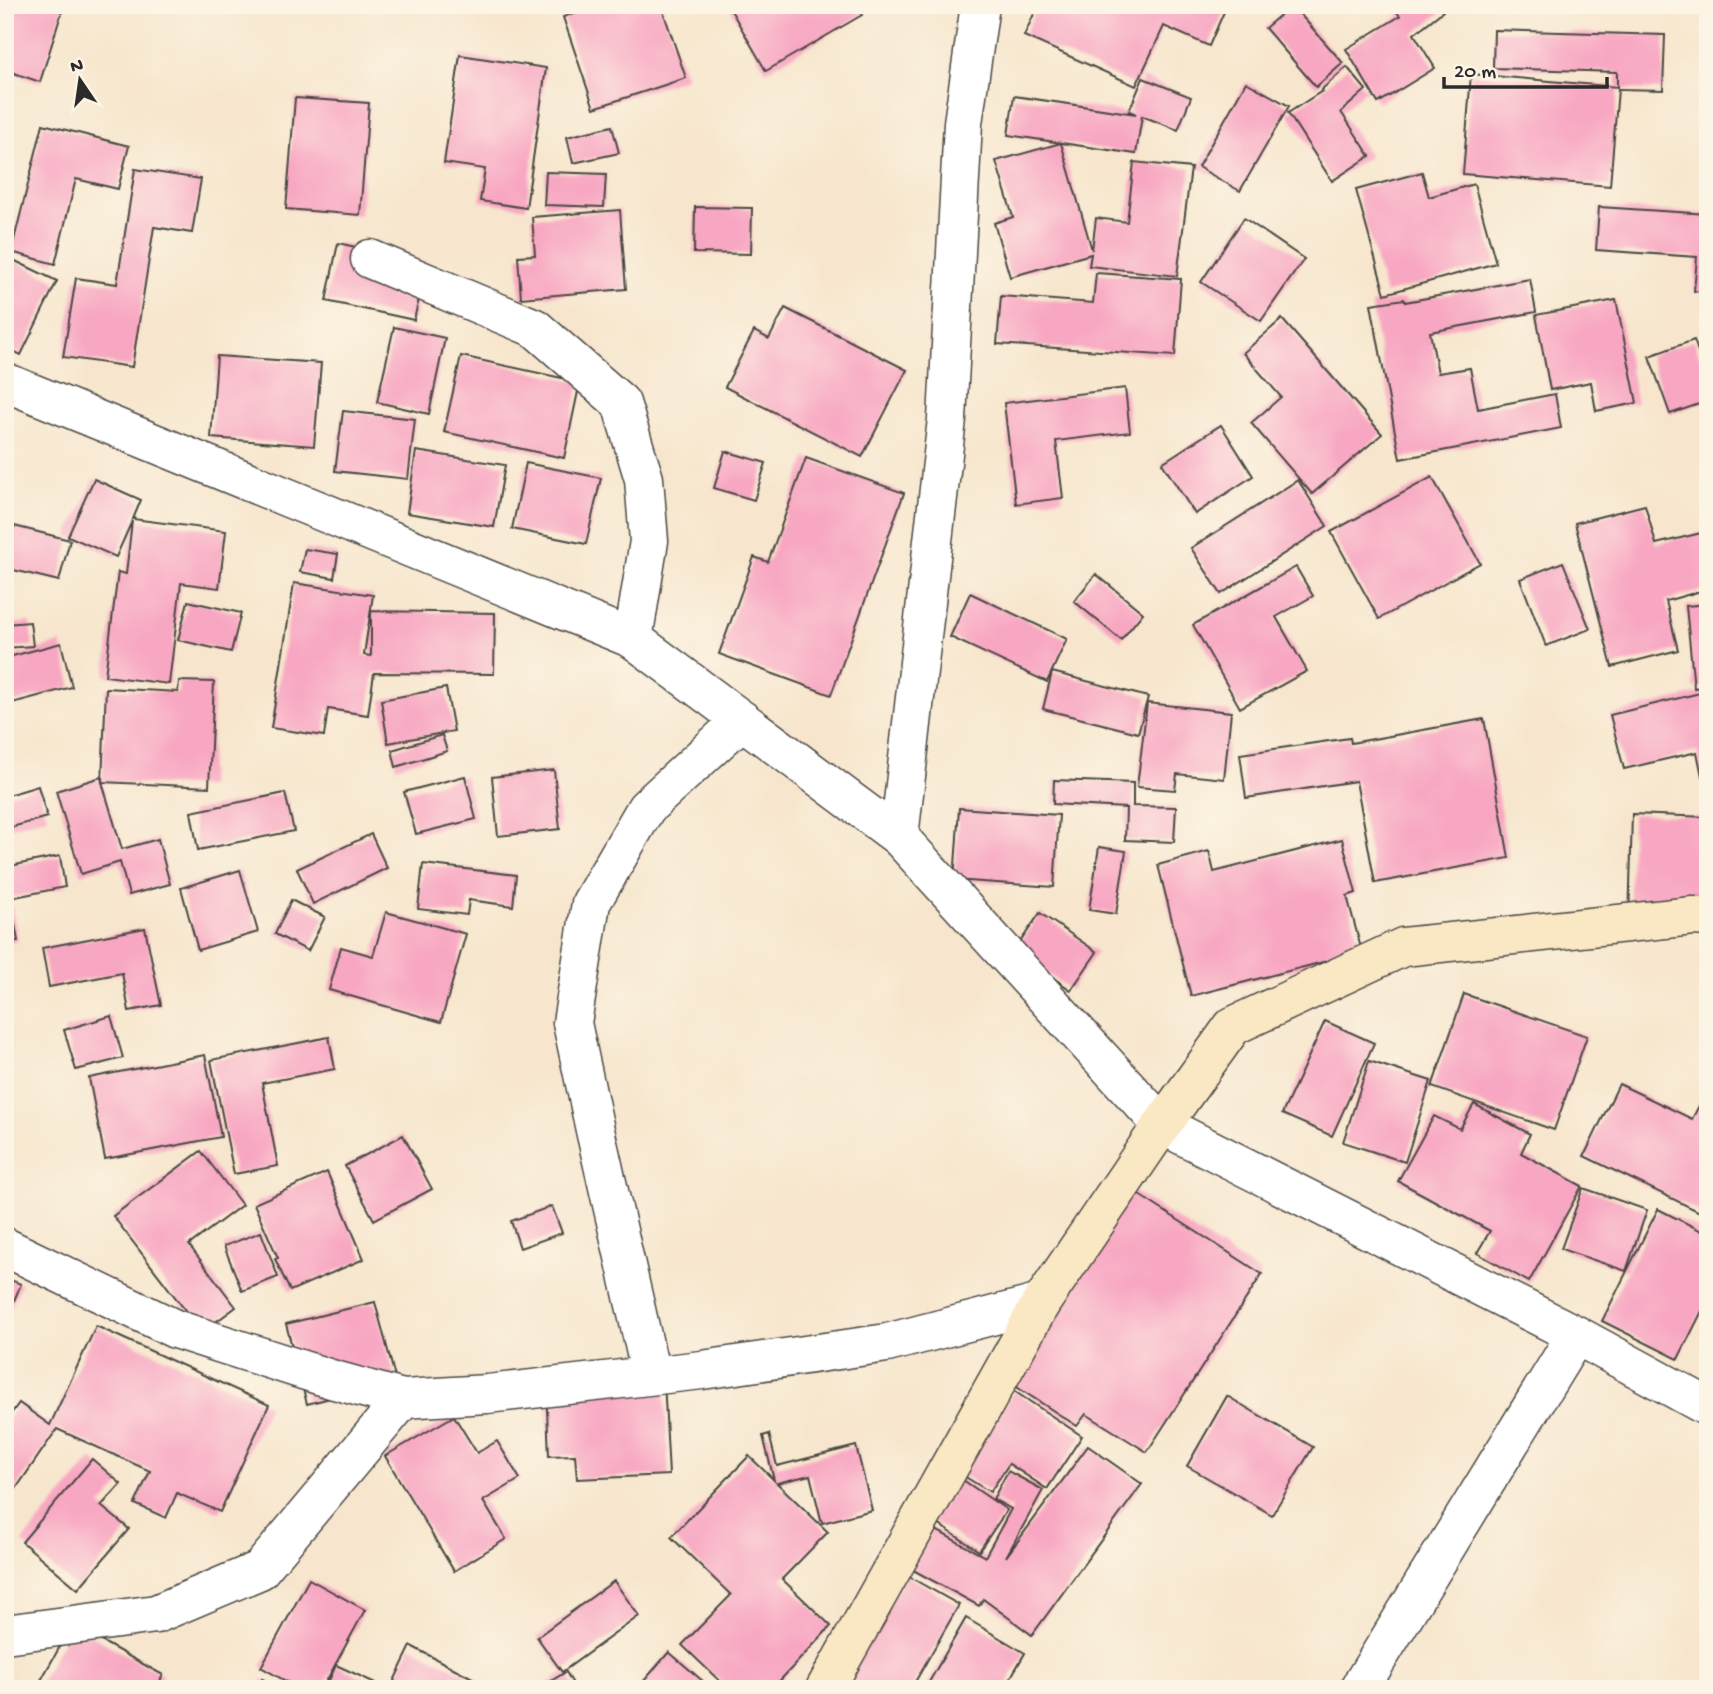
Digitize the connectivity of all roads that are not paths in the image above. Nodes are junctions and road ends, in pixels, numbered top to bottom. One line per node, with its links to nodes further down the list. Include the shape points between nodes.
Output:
1 (980, 5): 6 (street, via 963,123 947,419)
2 (370, 259): 4 (street, via 535,328 621,403 644,479 649,541)
3 (5, 382): 4 (street)
4 (633, 639): 5 (street)
5 (742, 720): 6 (street); 12 (street, via 646,808 591,903 572,1024)
6 (899, 837): 8 (street)
7 (1708, 916): 8 (street, via 1403,947 1233,1026)
8 (1162, 1125): 10 (street); 11 (street)
9 (5, 1247): 13 (street, via 175,1329)
10 (1041, 1304): 12 (street, via 887,1343); 16 (street)
11 (1576, 1335): 14 (street); 17 (street)
12 (650, 1375): 13 (street)
13 (403, 1399): 15 (street, via 260,1570 156,1614)
14 (1708, 1407)
15 (5, 1634)
16 (825, 1689)
17 (1359, 1689)

